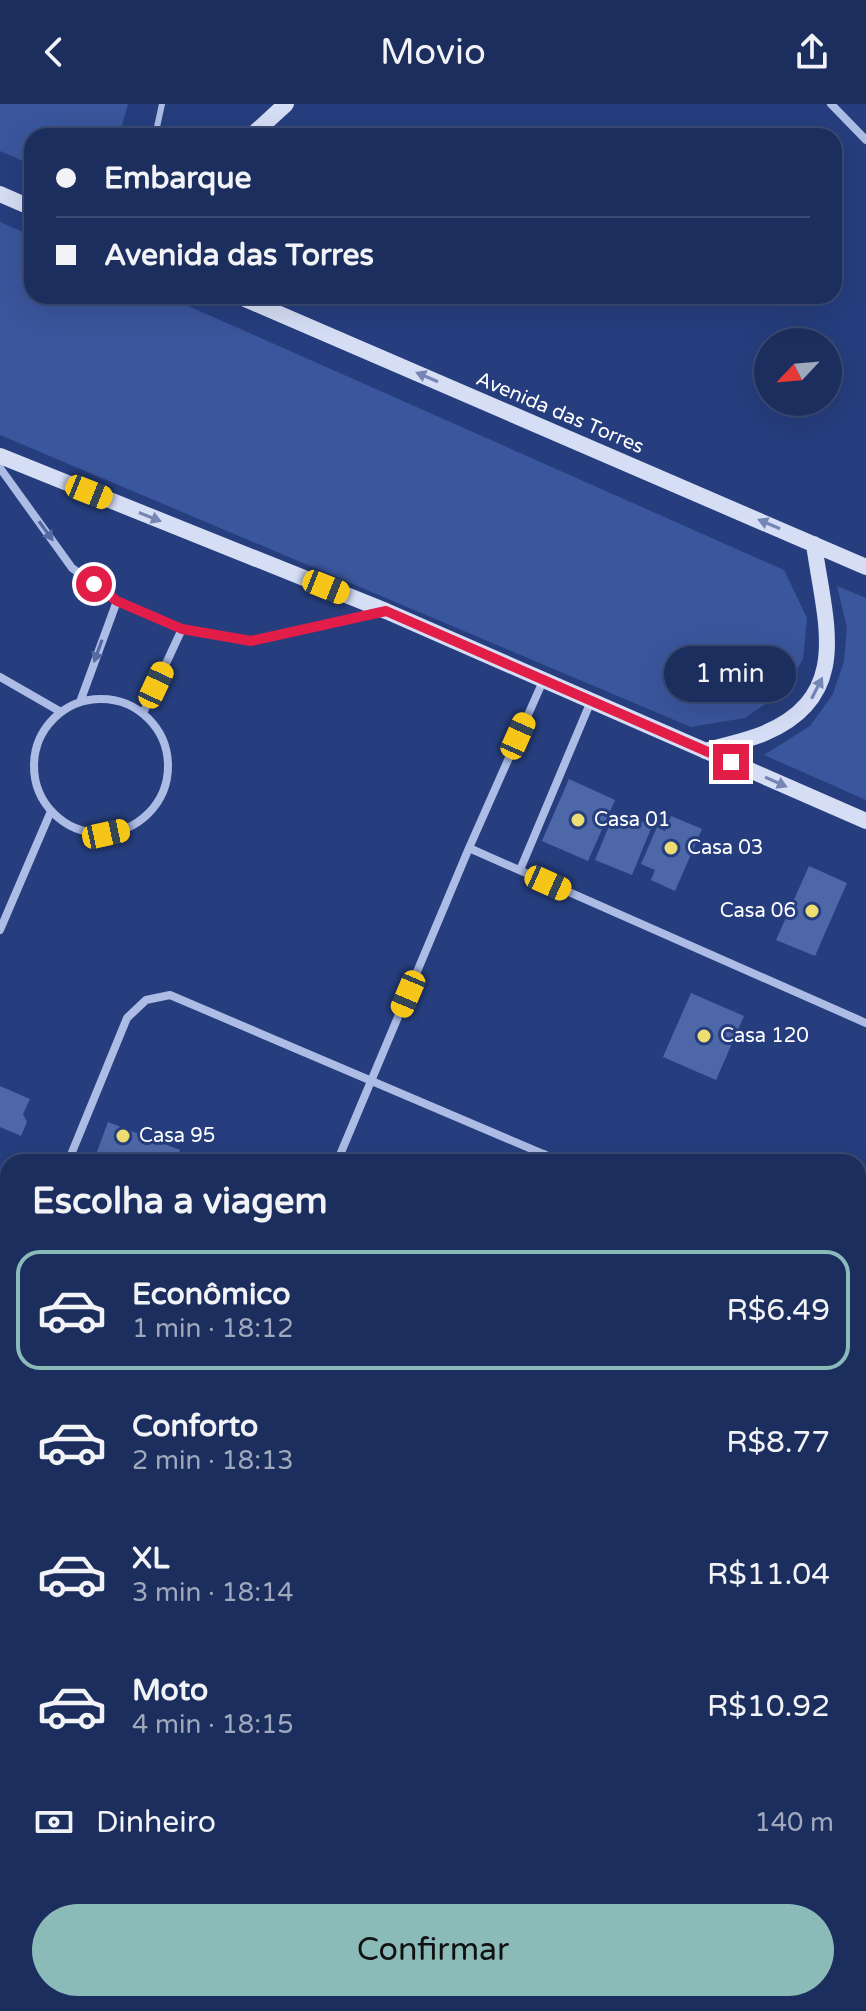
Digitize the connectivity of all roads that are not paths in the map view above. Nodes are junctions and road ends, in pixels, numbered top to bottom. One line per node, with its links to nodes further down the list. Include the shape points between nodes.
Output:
1 (162, 104): 4 (lane)
2 (286, 104): 5 (main road)
3 (831, 104): 6 (street)
4 (157, 128)
5 (260, 128)
6 (866, 140)
7 (0, 194): 8 (main road)
8 (24, 204)
9 (257, 304): 12 (main road, Avenida das Torres, one-way to 9)
10 (0, 456): 15 (main road, one-way to 15)
11 (0, 468): 14 (street, one-way to 14, via 72,568)
12 (814, 544): 13 (main road, Avenida das Torres); 23 (main road, one-way to 12, via 765,733 801,711 820,689 828,656)
13 (866, 567)
14 (117, 601): 16 (street); 20 (street, one-way to 20)
15 (386, 611): 16 (street, via 251,641); 18 (main road)
16 (182, 629): 22 (street)
17 (0, 677): 21 (street)
18 (543, 681): 19 (main road); 26 (street)
19 (591, 701): 23 (main road); 27 (street)
20 (80, 702): 21 (street); 22 (street, via 102,698)
21 (61, 712): 24 (street, via 45,728 34,759 39,793)
22 (143, 713): 24 (street, via 166,746 166,787 157,805 125,830 106,834 85,832)
23 (705, 751): 25 (main road, one-way to 25)
24 (51, 811): 28 (street)
25 (866, 821)
26 (469, 848): 27 (street); 30 (street)
27 (520, 870): 29 (street)
28 (0, 930)
29 (866, 1023)
30 (372, 1082): 31 (street, via 170,995 146,1000 127,1018); 32 (street); 33 (street)
31 (71, 1154)
32 (340, 1154)
33 (544, 1154)

